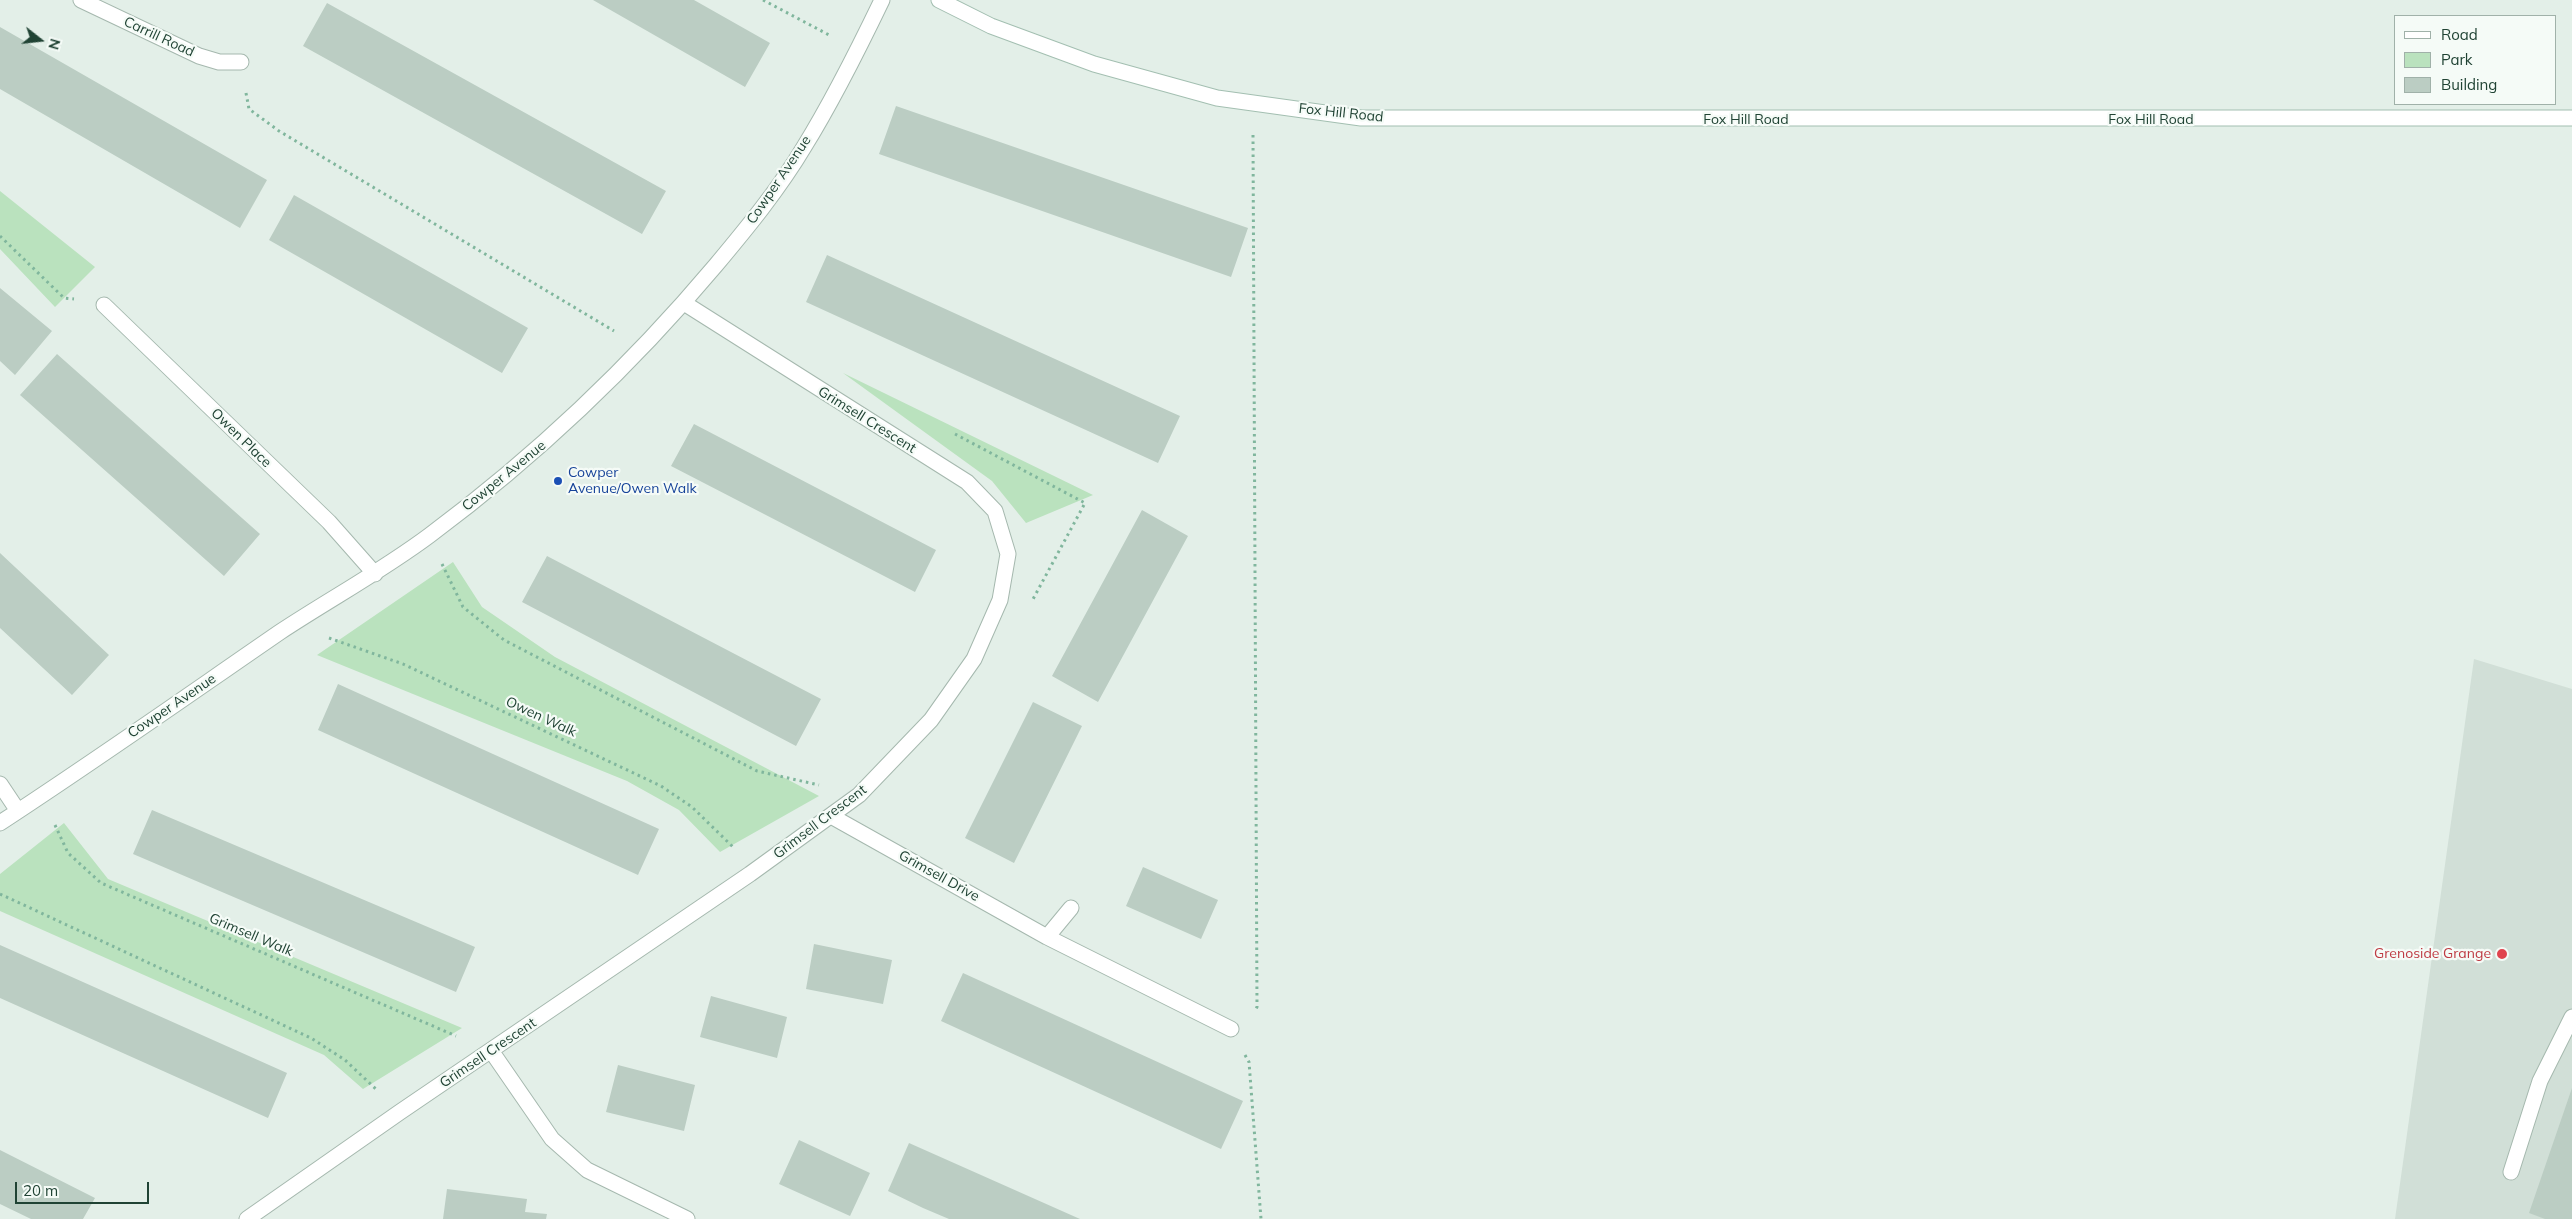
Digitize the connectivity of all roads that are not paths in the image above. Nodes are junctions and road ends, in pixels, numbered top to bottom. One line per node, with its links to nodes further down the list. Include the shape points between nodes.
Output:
1 (81, 0): 4 (street, Carrill Road, via 199,56 220,62)
2 (882, 0): 6 (street, Cowper Avenue, via 804,148 747,228)
3 (939, 0): 5 (street, Fox Hill Road, via 991,26 1094,64 1217,98 1361,118)
4 (241, 62)
5 (2572, 118)
6 (684, 303): 8 (street, Cowper Avenue, via 578,413 518,467); 11 (street, Grimsell Crescent, via 967,482 995,511 1008,554 1000,600 974,659 931,720 859,795)
7 (104, 305): 8 (street, Owen Place, via 329,522)
8 (375, 574): 10 (street, Cowper Avenue, via 291,625)
9 (0, 784): 10 (street)
10 (18, 811): 12 (street, Cowper Avenue)
11 (831, 816): 14 (street, Grimsell Drive); 17 (street, Grimsell Crescent)
12 (0, 823)
13 (1071, 908): 14 (street)
14 (1047, 937): 16 (street, Grimsell Drive)
15 (2572, 1017): 18 (street, via 2540,1081)
16 (1231, 1028)
17 (492, 1052): 19 (street, Grimsell Crescent); 20 (street, via 552,1139 587,1170)
18 (2511, 1172)
19 (248, 1219)
20 (687, 1219)

